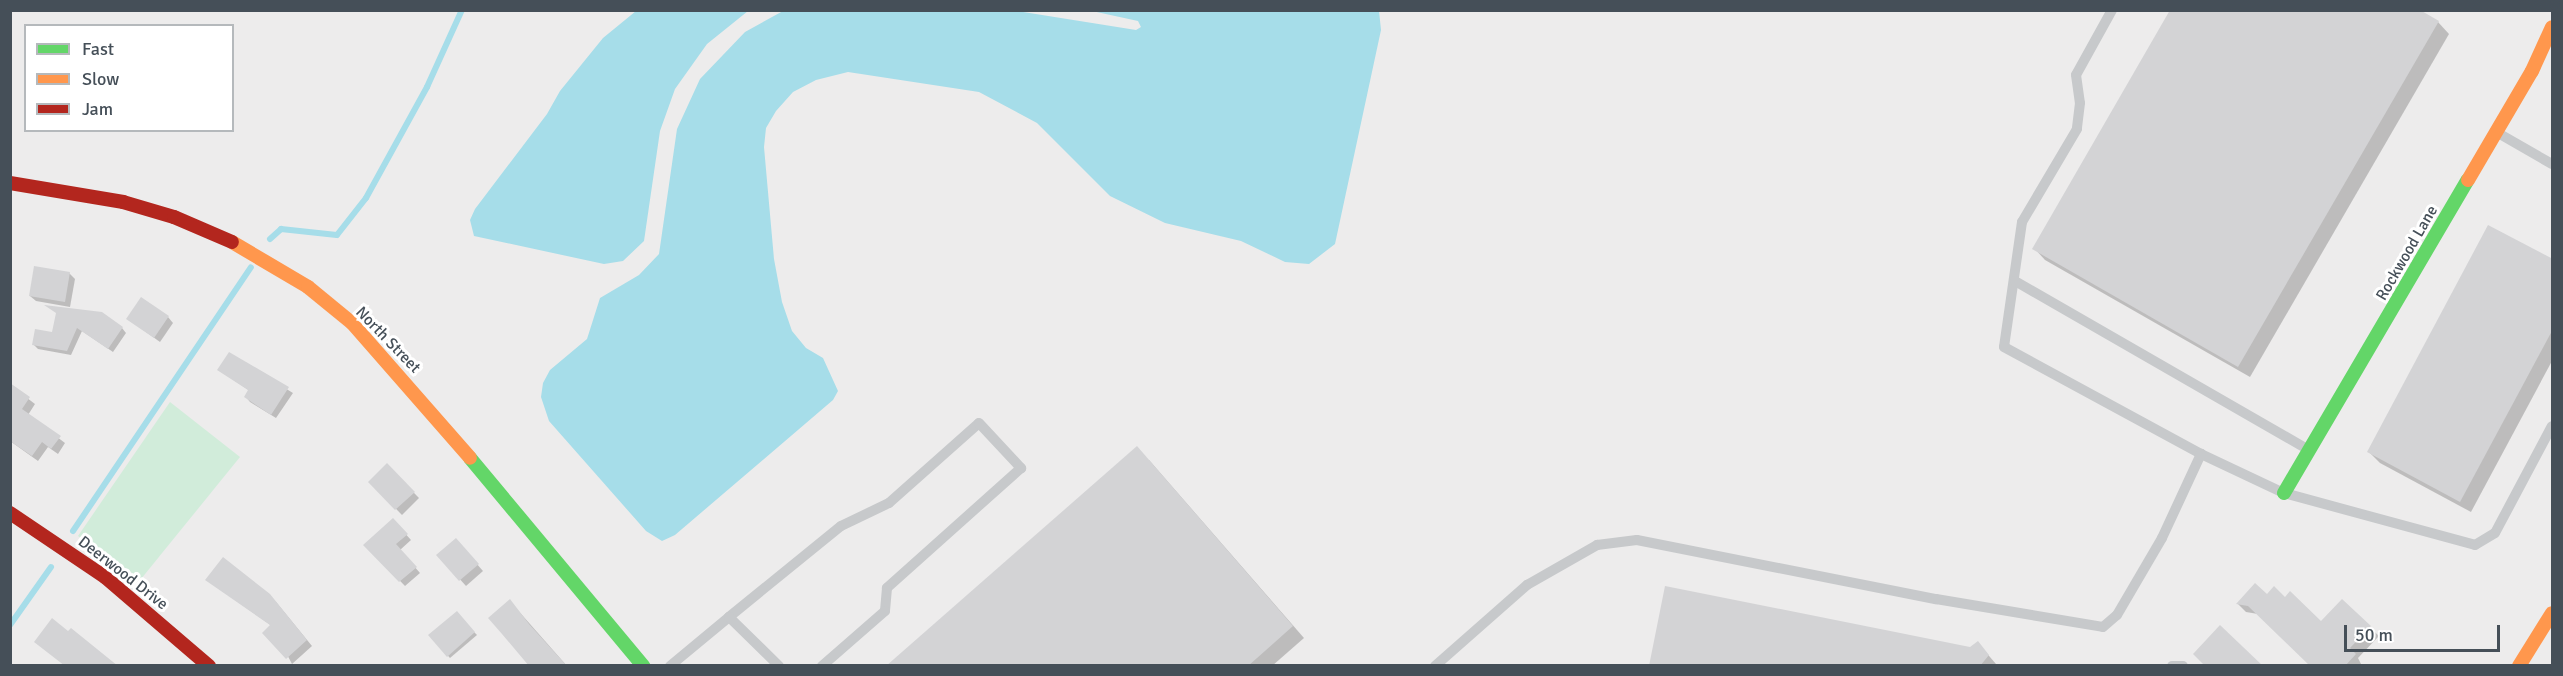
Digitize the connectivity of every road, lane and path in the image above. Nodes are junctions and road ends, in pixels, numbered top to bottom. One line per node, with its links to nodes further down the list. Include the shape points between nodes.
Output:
1 (2112, 10): 6 (lane, via 2076,75 2080,104 2077,129 2022,222)
2 (2553, 27): 3 (street, Rockwood Lane)
3 (2496, 132): 4 (lane); 8 (street, Rockwood Lane)
4 (2553, 164)
5 (10, 183): 15 (street, North Street, via 123,202 174,217 236,243 308,287 389,361)
6 (2015, 281): 8 (lane); 9 (lane, via 2004,347)
7 (2553, 426): 10 (lane, via 2495,533 2475,545)
8 (2311, 451): 10 (street, Rockwood Lane)
9 (2201, 454): 10 (lane); 19 (lane, via 2162,538 2117,615 2103,627 1924,597 1638,540 1597,545 1527,585)
10 (2284, 493)
11 (10, 513): 14 (street, Deerwood Drive, via 105,577)
12 (2553, 613): 22 (street)
13 (729, 617): 16 (lane); 17 (lane); 18 (lane, via 842,526 890,503 979,423 1021,468 887,588 885,611)
14 (208, 666)
15 (643, 666)
16 (670, 666)
17 (779, 666)
18 (822, 666)
19 (1435, 666)
20 (2172, 666): 21 (lane)
21 (2183, 666)
22 (2519, 666)

